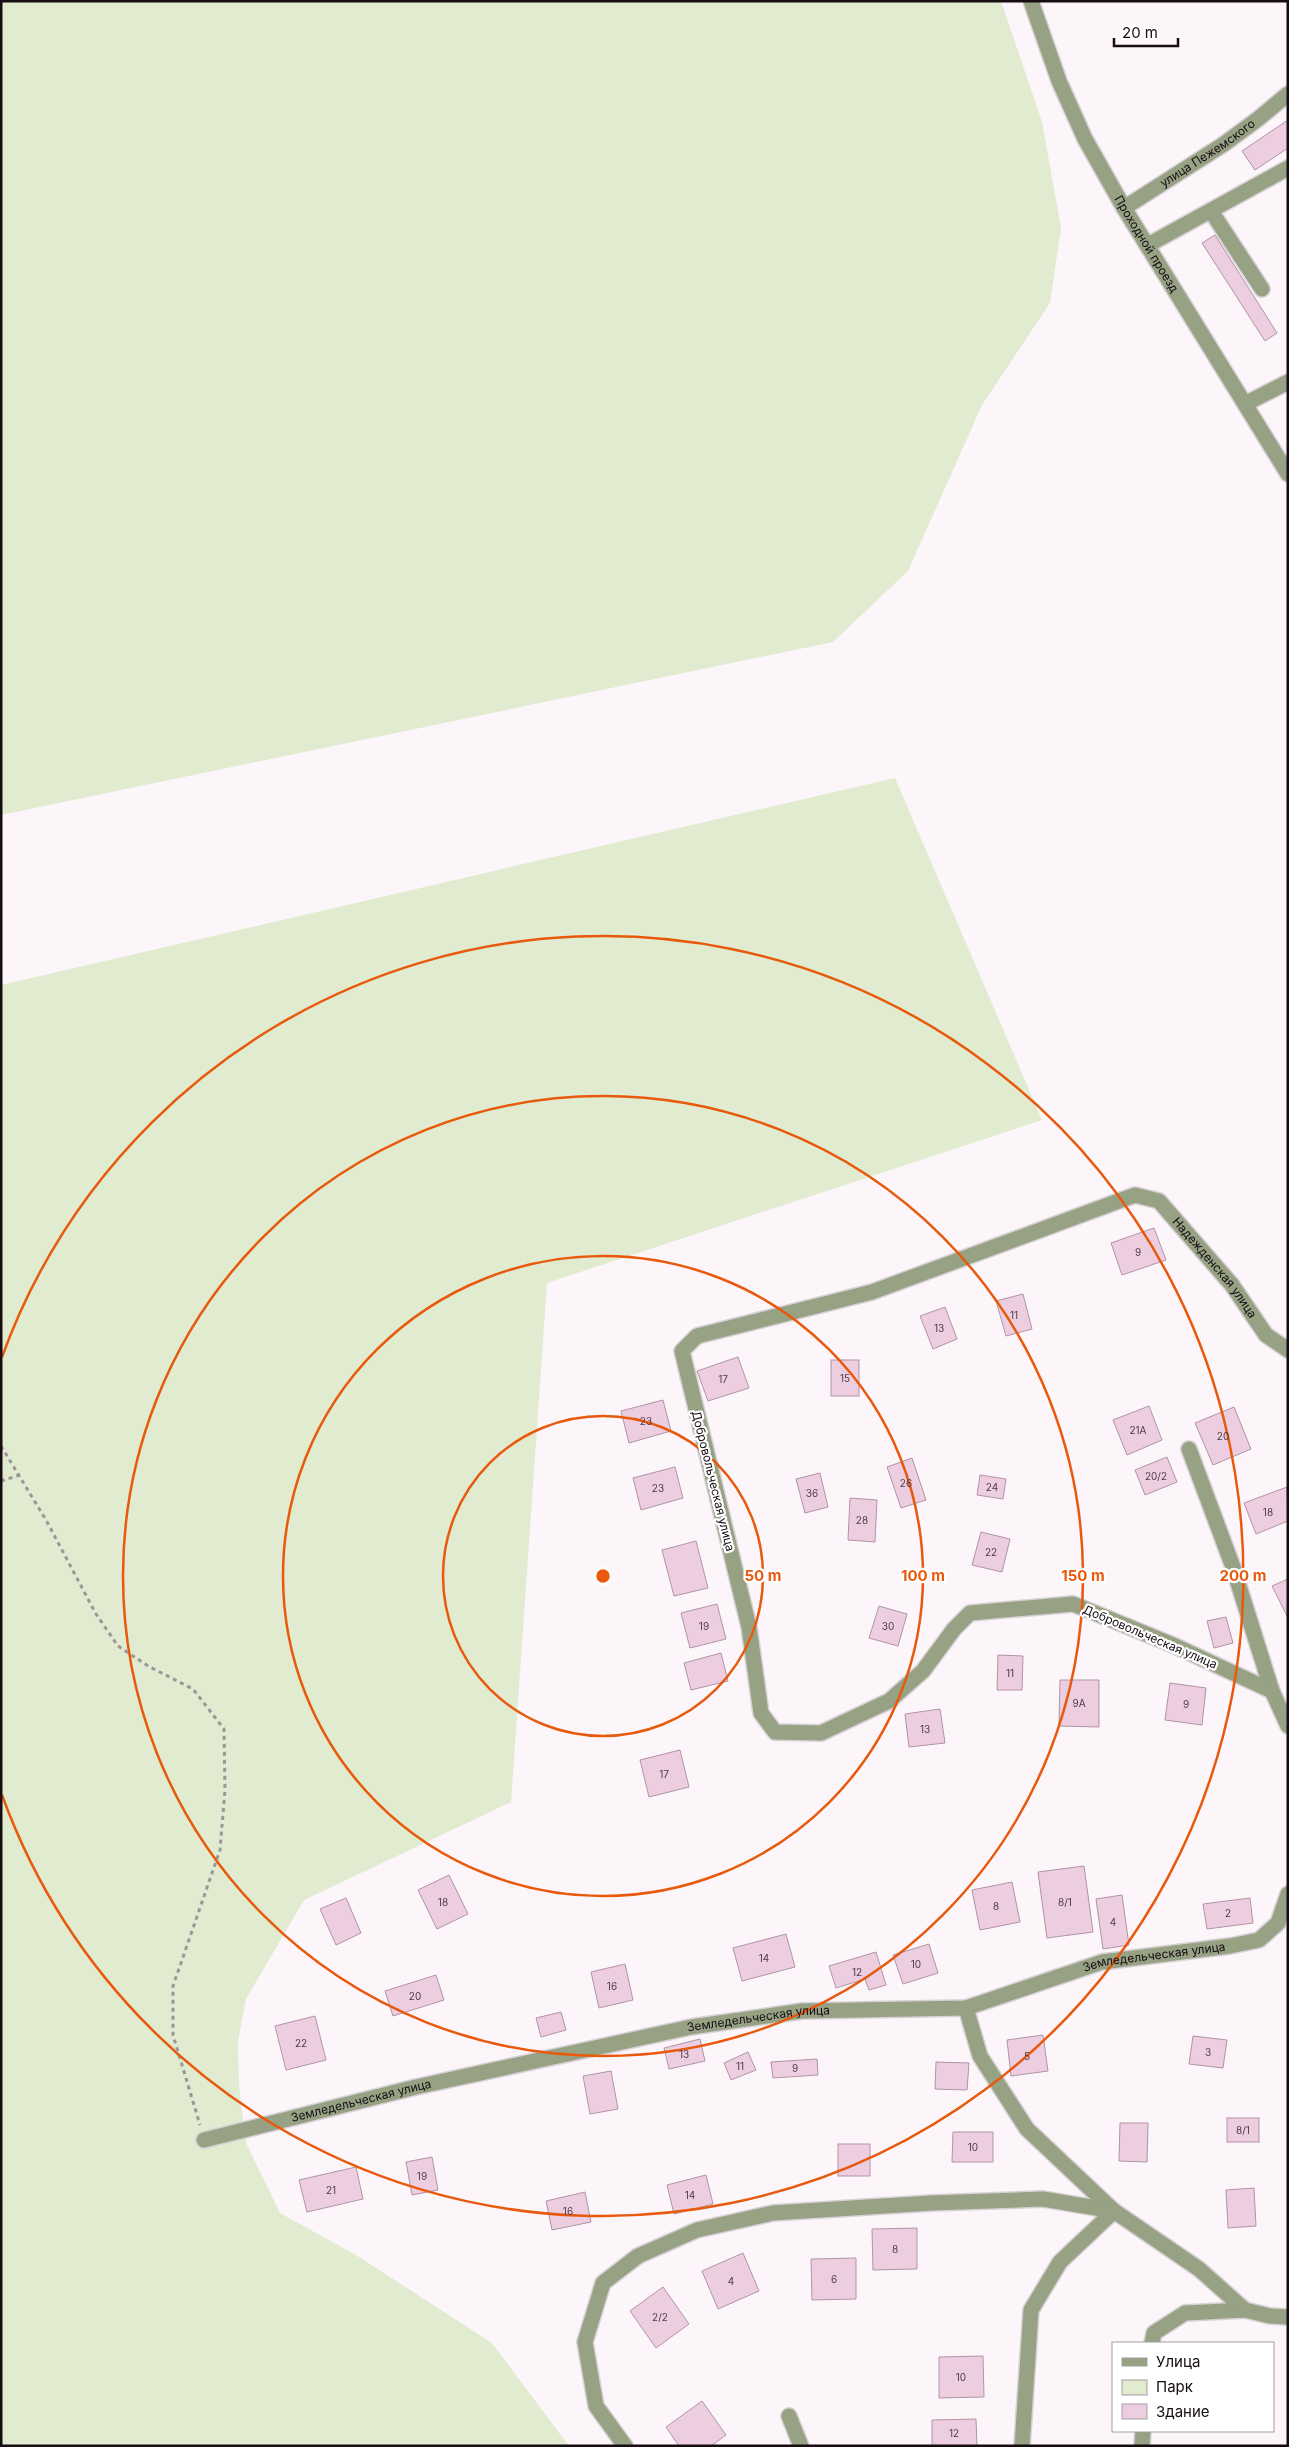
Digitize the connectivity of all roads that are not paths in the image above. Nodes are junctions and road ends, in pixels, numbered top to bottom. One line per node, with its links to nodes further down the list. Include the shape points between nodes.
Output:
1 (1031, 1): 4 (street, Проходной проезд, via 1059,81 1085,139)
2 (1288, 94): 4 (street, улица Пежемского, via 1224,144)
3 (1288, 168): 5 (street)
4 (1124, 208): 6 (street, Проходной проезд)
5 (1211, 211): 6 (street); 7 (street)
6 (1148, 245): 9 (street, Проходной проезд)
7 (1262, 289)
8 (1288, 382): 9 (street)
9 (1245, 404): 10 (street, Проходной проезд)
10 (1288, 474)
11 (1288, 1350): 12 (street, Надежденская улица, via 1266,1335 1232,1285 1158,1201 1134,1195 872,1292 696,1336)
12 (682, 1351): 14 (street, Добровольческая улица, via 750,1627 761,1713 775,1732 821,1732 890,1701 923,1671 970,1613 1073,1604)
13 (1189, 1449): 14 (street, via 1233,1566)
14 (1272, 1691): 15 (street)
15 (1288, 1726)
16 (1288, 1894): 17 (street, Земледельческая улица, via 1278,1923 1259,1940 1102,1962)
17 (966, 2008): 18 (street, Земледельческая улица, via 802,2011 691,2027 416,2087); 19 (street, via 980,2056 1027,2129)
18 (204, 2140)
19 (1114, 2211): 20 (street, via 1199,2269); 25 (street, via 1043,2199 931,2202 773,2213 697,2230 638,2256 603,2283 586,2342 596,2406); 27 (street, via 1060,2262 1031,2310)
20 (1245, 2310): 21 (street); 22 (street, via 1185,2313 1154,2333)
21 (1288, 2317)
22 (1152, 2342)
23 (789, 2416): 26 (street)
24 (1143, 2432): 28 (street)
25 (626, 2446)
26 (801, 2446)
27 (1022, 2446)
28 (1142, 2446)

